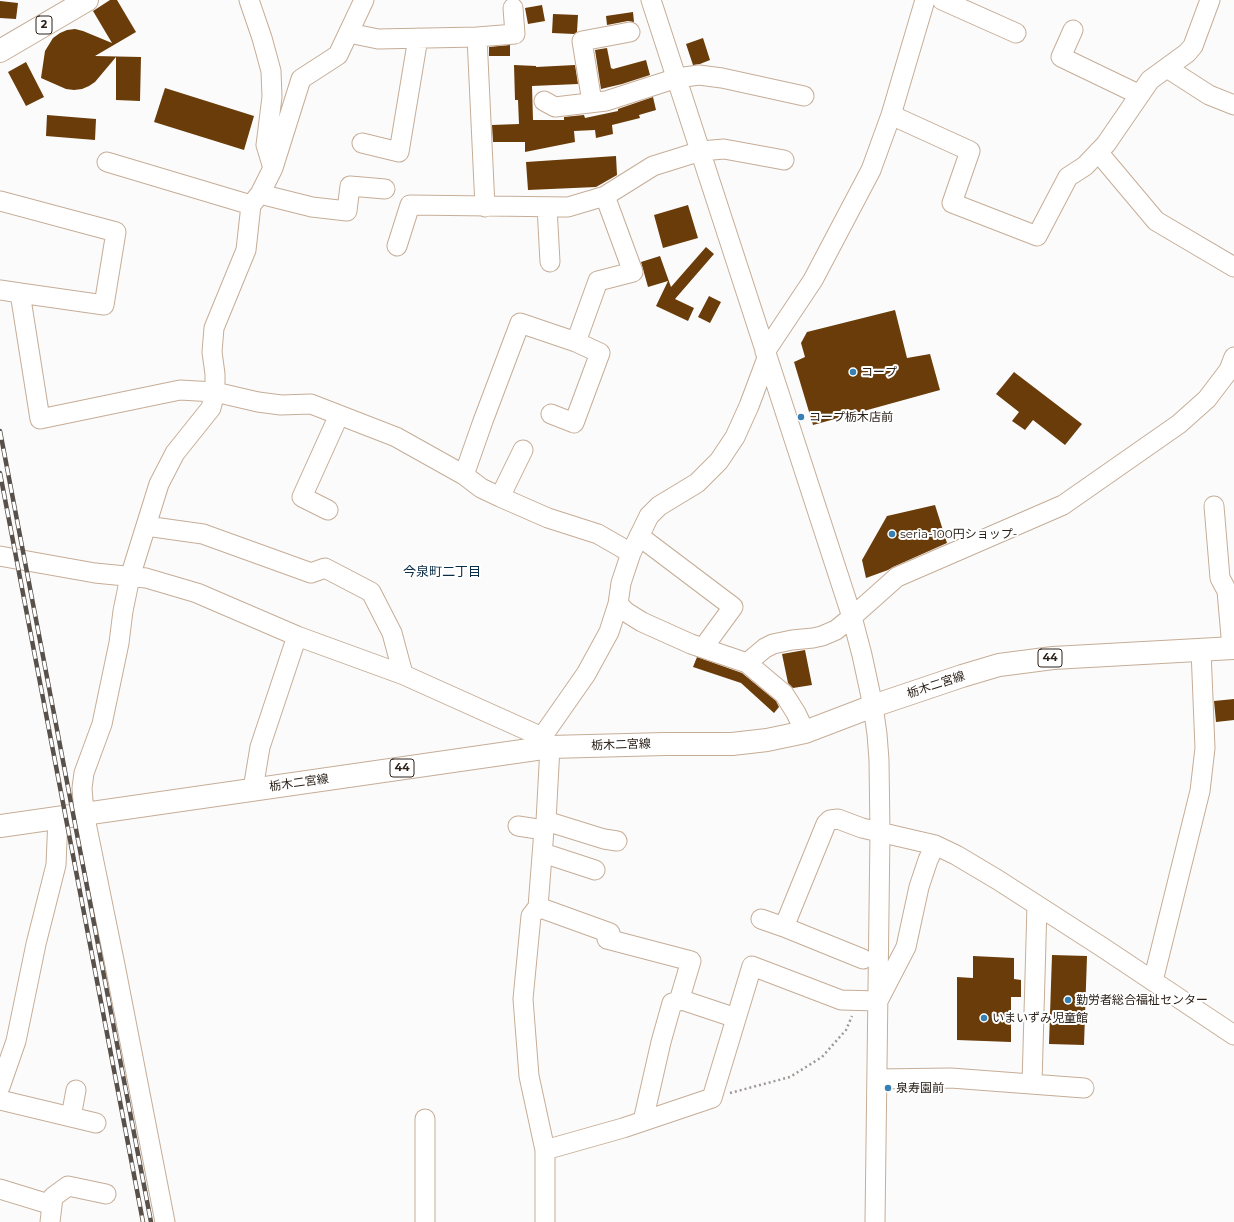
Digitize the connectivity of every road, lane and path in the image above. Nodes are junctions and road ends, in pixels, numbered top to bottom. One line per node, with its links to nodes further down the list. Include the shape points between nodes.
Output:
1 (87, 0): 15 (main road, 2)
2 (249, 0): 29 (street, via 271,71 272,97 266,145)
3 (364, 0): 11 (street)
4 (651, 0): 17 (street)
5 (924, 0): 23 (street)
6 (942, 0): 12 (street)
7 (1210, 0): 16 (street, via 1193,46)
8 (513, 8): 13 (street, via 515,34)
9 (1073, 30): 18 (street, via 1061,57)
10 (630, 32): 21 (street, via 582,41)
11 (349, 33): 14 (street, via 378,39); 29 (street, via 338,55 301,79)
12 (1016, 33)
13 (477, 37): 14 (street); 34 (street)
14 (418, 38): 24 (street, via 399,152)
15 (0, 51)
16 (1167, 68): 18 (street, via 1150,80); 22 (street, via 1209,95)
17 (677, 78): 19 (street, via 699,75 722,78); 21 (street, via 606,101); 25 (street)
18 (1140, 95): 26 (street)
19 (804, 96)
20 (544, 101): 21 (street, via 555,107)
21 (592, 102)
22 (1234, 106)
23 (891, 115): 26 (street, via 970,151 952,203 1037,236 1068,177); 42 (street, via 871,170 813,280)
24 (362, 143)
25 (700, 151): 27 (street, via 724,150); 31 (street, via 653,166); 42 (street)
26 (1098, 152): 38 (street, via 1156,222)
27 (784, 160)
28 (107, 162): 32 (street)
29 (273, 168): 32 (street)
30 (385, 189): 32 (street, via 350,186 347,211)
31 (605, 196): 35 (street, via 568,207); 41 (street, via 633,272 598,281)
32 (255, 200): 44 (street, via 246,250 214,328 212,352)
33 (0, 201): 40 (street, via 116,232 104,305)
34 (485, 207): 35 (street); 36 (street, via 410,205)
35 (547, 207): 37 (street)
36 (397, 246)
37 (550, 262)
38 (1234, 267)
39 (0, 290): 40 (street)
40 (20, 293): 44 (street, via 40,419 180,390)
41 (576, 342): 45 (street, via 600,353 574,423); 48 (street, via 520,323)
42 (766, 355): 53 (street, via 750,406 735,438 719,461 697,483 659,506 649,516); 58 (street)
43 (1234, 357): 58 (street, via 1229,370 1207,399 1179,424 1063,505 897,577)
44 (216, 392): 46 (street, via 281,405 312,404); 52 (street, via 210,408 175,453 159,484)
45 (551, 414)
46 (339, 415): 48 (street, via 396,437); 51 (street, via 302,497)
47 (523, 450): 49 (street)
48 (464, 475): 49 (street, via 481,488)
49 (500, 497): 54 (street, via 548,518 598,534)
50 (1214, 506): 61 (street, via 1220,578 1227,591)
51 (328, 510)
52 (146, 526): 56 (street); 64 (street, via 203,534 311,573 325,568 371,592 392,633)
53 (639, 536): 54 (street); 60 (street, via 733,607)
54 (631, 553): 57 (street, via 621,583)
55 (0, 561): 56 (street)
56 (130, 577): 59 (street, via 146,578 197,592); 69 (street, via 102,724 84,773)
57 (618, 604): 60 (street, via 642,622); 67 (street, via 609,632)
58 (852, 617): 63 (street, via 836,630 822,636 772,644); 65 (street)
59 (297, 636): 64 (street); 68 (street, via 260,747)
60 (704, 648): 63 (street)
61 (1233, 648): 62 (main road, 栃木二宮線 / 44)
62 (1201, 650): 65 (main road, 栃木二宮線 / 44, via 1053,658 999,665); 84 (street, via 1204,748 1200,791)
63 (747, 663): 66 (street, via 784,694)
64 (403, 674): 67 (street)
65 (874, 706): 66 (main road, 栃木二宮線 / 44); 74 (street, via 879,760)
66 (805, 732): 67 (main road, 栃木二宮線 / 44, via 732,744)
67 (546, 742): 68 (main road, 栃木二宮線 / 44); 73 (street)
68 (253, 789): 69 (main road, 栃木二宮線 / 44)
69 (84, 814): 70 (main road, 栃木二宮線 / 44); 104 (street)
70 (58, 817): 71 (main road, 栃木二宮線 / 44); 91 (street, via 56,865 16,1041)
71 (0, 826)
72 (518, 826): 73 (street)
73 (545, 826): 75 (street); 77 (street)
74 (880, 833): 76 (street); 82 (street, via 838,819 830,820 826,824); 86 (street)
75 (618, 841)
76 (935, 845): 79 (street, via 956,855); 86 (street, via 920,887 906,947)
77 (543, 853): 78 (street); 80 (street)
78 (595, 870)
79 (1037, 905): 84 (street); 90 (street)
80 (538, 907): 85 (street, via 610,933 607,939 691,962); 100 (street, via 531,916 523,999 529,1076)
81 (761, 918): 82 (street)
82 (784, 927): 83 (street)
83 (863, 959)
84 (1153, 981): 88 (street)
85 (679, 1001): 87 (street); 98 (street, via 672,1003)
86 (870, 1001): 87 (street, via 841,1000 752,966); 89 (street); 94 (path, via 852,1015 846,1030 822,1057 790,1076)
87 (736, 1018): 94 (street)
88 (1234, 1035)
89 (877, 1079): 90 (street, via 951,1078); 107 (street)
90 (1032, 1084): 92 (street)
91 (0, 1087)
92 (1084, 1088)
93 (76, 1090): 96 (street)
94 (712, 1098): 98 (street)
95 (0, 1100): 96 (street)
96 (71, 1117): 99 (street)
97 (425, 1119): 105 (street)
98 (643, 1121): 100 (street)
99 (96, 1123)
100 (545, 1150): 106 (street)
101 (0, 1189): 103 (street)
102 (106, 1194): 103 (street, via 68,1186 53,1197)
103 (51, 1213)
104 (165, 1222)
105 (425, 1222)
106 (545, 1222)
107 (875, 1222)

